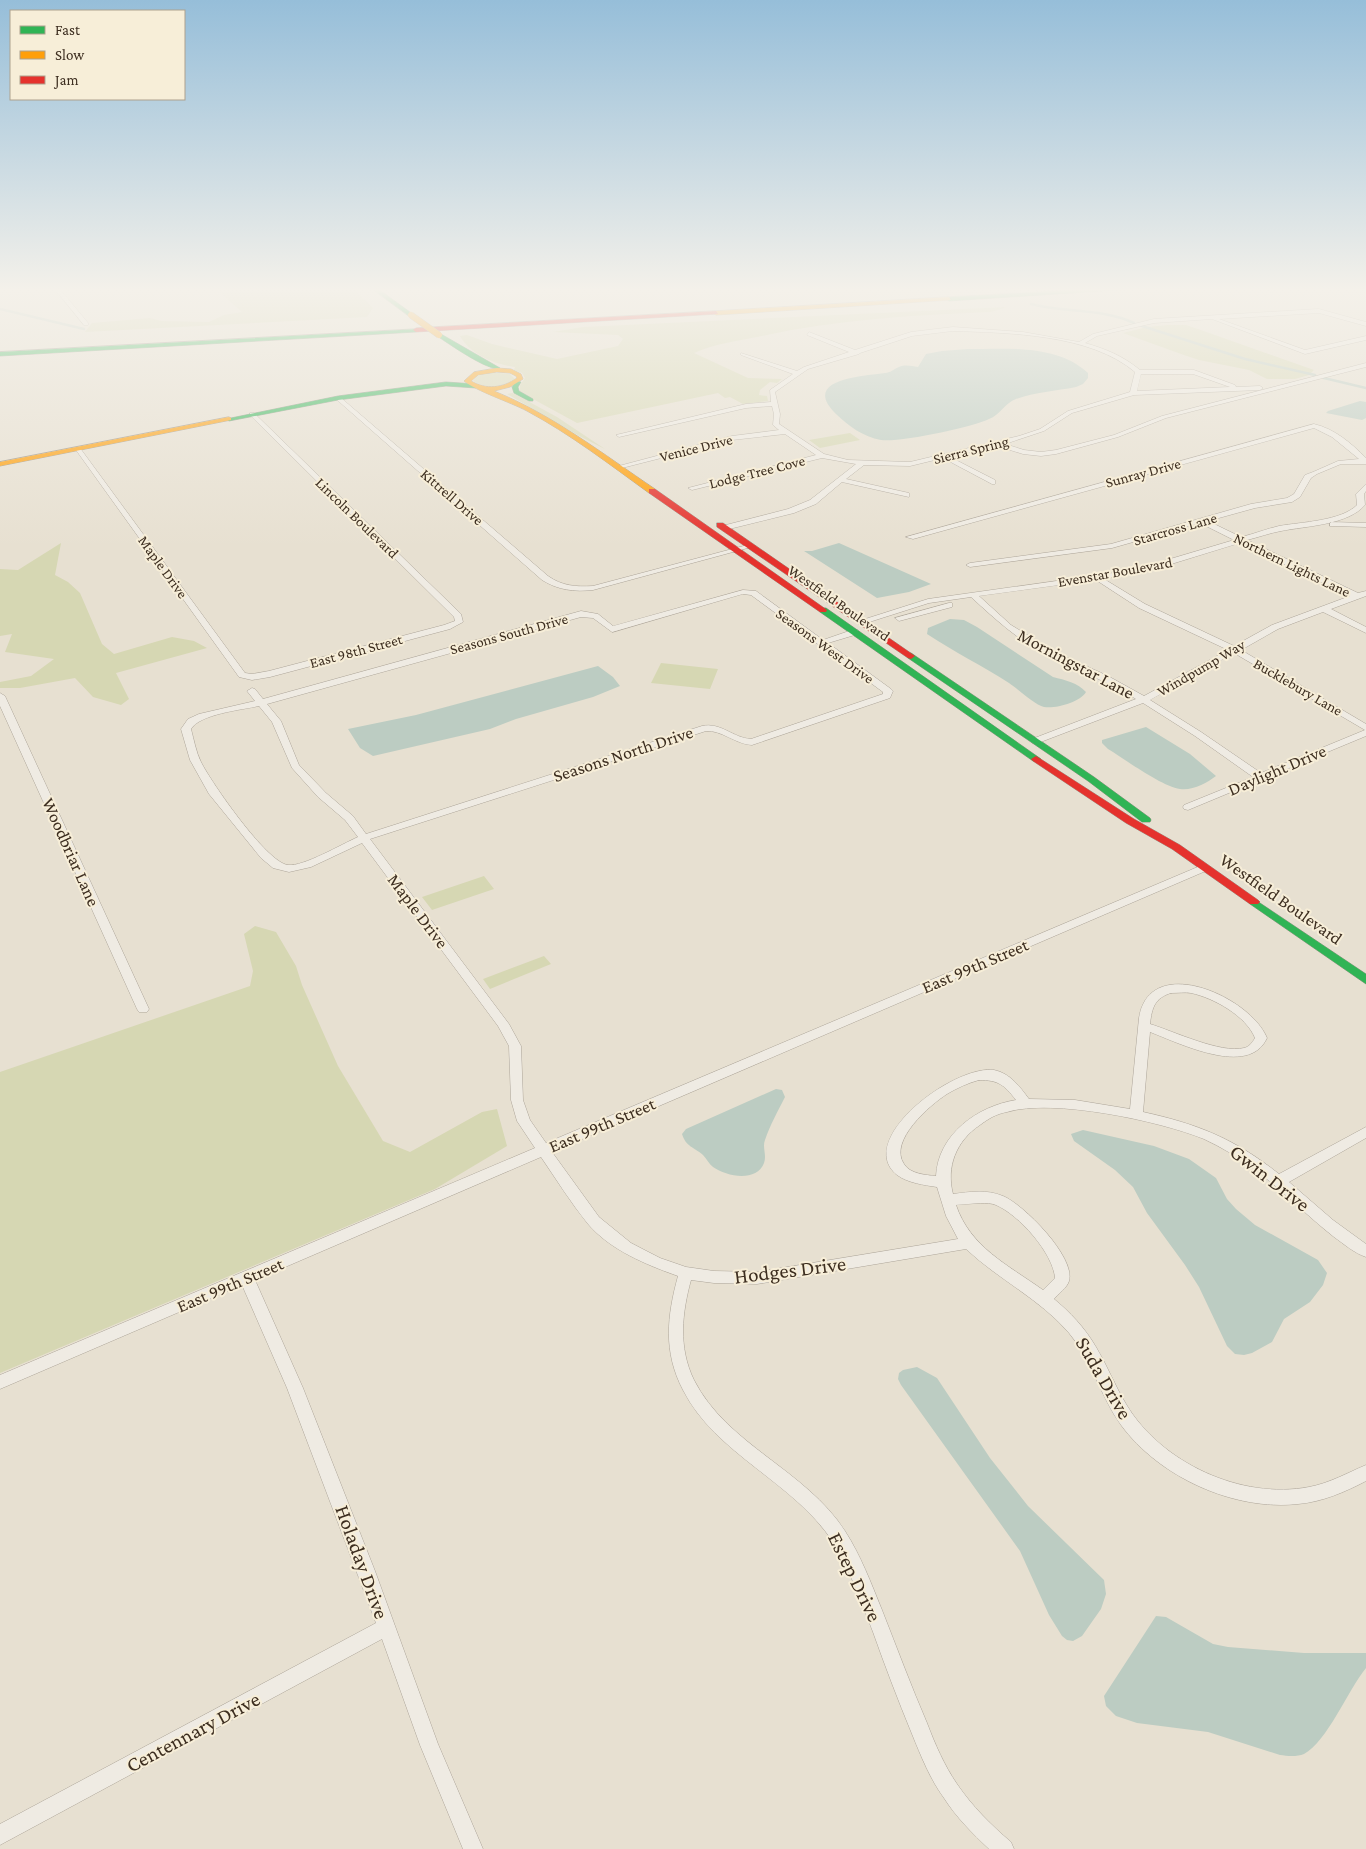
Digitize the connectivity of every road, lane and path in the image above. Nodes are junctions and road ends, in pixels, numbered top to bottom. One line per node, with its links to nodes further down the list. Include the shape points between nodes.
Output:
1 (454, 374): 9 (main road)
2 (471, 374): 9 (main road)
3 (473, 374): 11 (main road, via 467,381)
4 (517, 374): 10 (main road)
5 (794, 374): 17 (street, via 772,391)
6 (1137, 374): 15 (street)
7 (1200, 374): 12 (street)
8 (1328, 374): 13 (street)
9 (444, 379): 14 (main road)
10 (518, 382): 11 (main road, via 501,388); 28 (main road, Westfield Boulevard, via 515,388 518,393 568,420)
11 (479, 387): 14 (main road, via 446,384); 28 (main road, Westfield Boulevard, via 509,398)
12 (1237, 388): 13 (street, Sierra Spring); 15 (street, Sierra Spring)
13 (1274, 388): 21 (street, via 1164,417 1112,438 1056,452 1023,452)
14 (373, 392): 16 (main road)
15 (1133, 393): 21 (street, Sierra Spring, via 1070,412 1042,430)
16 (338, 398): 18 (main road); 41 (street, Kittrell Drive, via 557,586 592,588)
17 (775, 404): 19 (street, via 779,414 776,425); 20 (street, via 746,406)
18 (252, 414): 22 (main road); 49 (street, Lincoln Boulevard, via 458,616)
19 (785, 432): 23 (street, Sierra Spring); 28 (street, Venice Drive, via 732,438)
20 (619, 435)
21 (998, 444): 24 (street, Sierra Spring)
22 (78, 449): 27 (main road); 55 (street, Maple Drive, via 237,670)
23 (822, 456): 26 (street, Sierra Spring); 32 (street, Lodge Tree Cove)
24 (946, 457): 26 (street, Sierra Spring, via 910,464); 30 (street)
25 (1366, 462): 35 (street, Starcross Lane, via 1340,462 1315,473 1289,500); 38 (street, Sunray Drive, via 1345,442 1314,426)
26 (862, 463): 29 (street)
27 (0, 464)
28 (627, 467): 37 (main road, Westfield Boulevard); 41 (main road, Westfield Boulevard)
29 (842, 480): 33 (street); 37 (street, via 819,499 803,507)
30 (992, 482)
31 (1366, 486): 34 (street, Evenstar Boulevard, via 1360,494)
32 (692, 488)
33 (906, 495)
34 (1364, 507): 39 (street, Evenstar Boulevard, via 1343,517 1277,529)
35 (1201, 521): 39 (street, Northern Lights Lane); 42 (street, Starcross Lane, via 1112,546)
36 (1366, 525): 39 (street, Evenstar Boulevard, via 1305,528)
37 (725, 528): 40 (main road, Westfield Boulevard)
38 (910, 537)
39 (1244, 542): 43 (street, Evenstar Boulevard, via 1173,567); 47 (street, Northern Lights Lane)
40 (751, 546): 41 (street); 50 (main road, Westfield Boulevard)
41 (736, 550): 51 (main road, Westfield Boulevard)
42 (970, 565)
43 (1100, 579): 46 (street, Evenstar Boulevard); 54 (street, Bucklebury Lane, via 1140,606)
44 (1366, 592): 47 (street, Windpump Way)
45 (753, 594): 53 (street, Seasons West Drive); 60 (street, Seasons South Drive, via 743,592 612,629 595,616 581,614)
46 (975, 596): 50 (street, Evenstar Boulevard); 59 (street, Morningstar Lane, via 1004,624 1037,645 1115,682)
47 (1357, 596): 48 (street, Windpump Way)
48 (1322, 608): 52 (street, Northern Lights Lane); 54 (street, Windpump Way, via 1274,627)
49 (459, 622): 55 (street, East 98th Street)
50 (866, 624): 63 (main road, Westfield Boulevard)
51 (851, 629): 53 (street); 67 (main road, Westfield Boulevard, via 1058,774)
52 (1366, 630)
53 (818, 640): 58 (street, Seasons West Drive, via 888,691 887,696)
54 (1234, 650): 59 (street, Windpump Way); 61 (street, Bucklebury Lane, via 1300,686)
55 (252, 677)
56 (252, 691): 60 (street, Maple Drive)
57 (0, 696): 70 (street, Woodbriar Lane)
58 (881, 699): 66 (street, Seasons North Drive, via 752,742 738,740 714,726 704,728)
59 (1144, 700): 63 (street, Windpump Way); 64 (street, Morningstar Lane)
60 (261, 703): 66 (street, Maple Drive, via 276,721 295,766 349,818); 66 (street, Seasons North Drive, via 202,716 191,721 186,729 195,760 214,794 277,866 289,869 308,865)
61 (1366, 728)
62 (1366, 733): 64 (street, Daylight Drive)
63 (1035, 741): 67 (main road, Westfield Boulevard, via 1140,815)
64 (1260, 777): 65 (street, Daylight Drive)
65 (1188, 807)
66 (363, 838): 75 (street, Maple Drive, via 503,1024 515,1046 517,1100 524,1121)
67 (1176, 847): 68 (main road, Westfield Boulevard)
68 (1204, 868): 69 (main road, Westfield Boulevard); 75 (street, East 99th Street)
69 (1366, 980)
70 (143, 1009)
71 (1144, 1026): 71 (street, via 1145,1009 1153,996 1171,989 1191,989 1241,1013 1256,1026 1261,1038 1254,1048 1236,1053 1223,1052); 73 (street)
72 (1025, 1103): 73 (street, Gwin Drive, via 1069,1103); 77 (street, Gwin Drive, via 994,1111 966,1128 950,1150); 77 (street, via 1004,1080 985,1074 956,1082 918,1110 902,1132 894,1159 906,1173)
73 (1136, 1116): 76 (street, Gwin Drive, via 1215,1139 1245,1155)
74 (1366, 1132): 76 (street)
75 (543, 1150): 81 (street, Hodges Drive, via 585,1211 603,1230 640,1256); 82 (street, East 99th Street)
76 (1279, 1181): 80 (street, Gwin Drive)
77 (944, 1182): 78 (street)
78 (949, 1200): 79 (street, via 956,1224); 83 (street, via 993,1198 1009,1204 1025,1218 1062,1267 1062,1280)
79 (968, 1242): 81 (street, Hodges Drive, via 757,1278); 83 (street, Suda Drive)
80 (1366, 1251)
81 (686, 1273): 89 (street, Estep Drive, via 674,1336 677,1357 689,1387 718,1425 801,1492 837,1534 863,1586 914,1717 941,1776 962,1806)
82 (246, 1278): 84 (street, East 99th Street); 86 (street, Holaday Drive, via 295,1388)
83 (1043, 1300): 85 (street, Suda Drive, via 1081,1336 1132,1426 1156,1449 1187,1470 1226,1488 1257,1496 1287,1498 1318,1493)
84 (0, 1382)
85 (1366, 1473)
86 (386, 1627): 87 (street, Centennary Drive); 88 (street, Holaday Drive, via 429,1746)
87 (0, 1835)
88 (473, 1849)
89 (1004, 1849)

